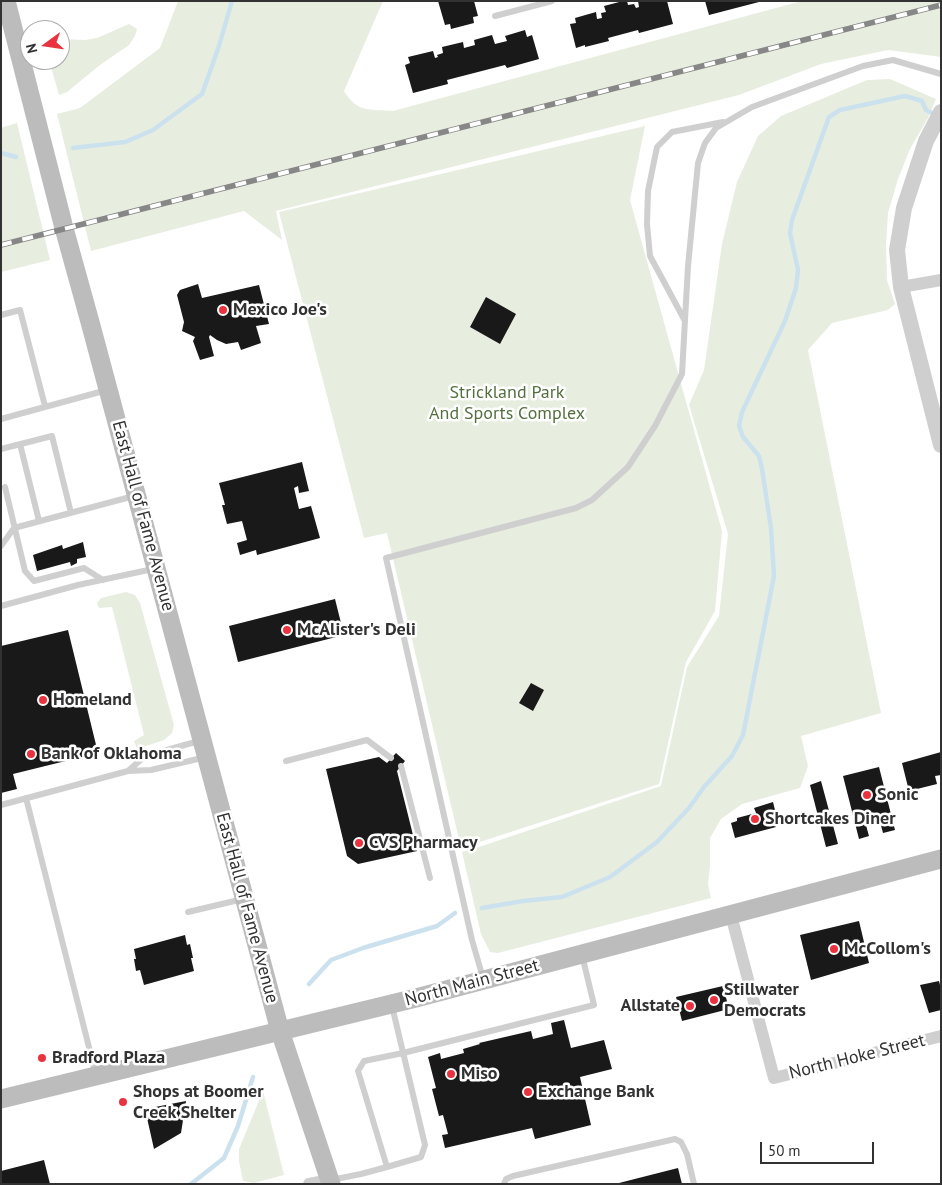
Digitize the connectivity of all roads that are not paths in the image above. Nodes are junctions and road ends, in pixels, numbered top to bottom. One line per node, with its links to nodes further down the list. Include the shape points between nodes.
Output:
1 (6, 1): 11 (main road, East Hall of Fame Avenue)
2 (552, 1): 3 (lane)
3 (495, 16)
4 (941, 74): 6 (lane, via 893,60 863,66 752,107)
5 (941, 112): 8 (street, via 926,141 904,208 897,250)
6 (729, 120): 10 (lane, via 716,128 705,143 698,162); 10 (lane, via 672,132 657,147 648,191 650,256)
7 (941, 280): 8 (street)
8 (901, 287): 15 (street)
9 (1, 315): 12 (lane, via 20,310)
10 (685, 321): 39 (lane, via 682,374 655,426 628,467 592,500 576,508 386,558)
11 (108, 390): 12 (lane); 18 (main road, East Hall of Fame Avenue)
12 (45, 406): 13 (lane)
13 (1, 419)
14 (20, 444): 16 (lane); 19 (lane, via 52,436); 20 (lane)
15 (941, 445)
16 (1, 449)
17 (5, 487): 21 (lane)
18 (137, 496): 19 (lane); 23 (main road, East Hall of Fame Avenue)
19 (71, 513): 20 (lane)
20 (39, 521): 21 (lane)
21 (14, 528): 22 (lane); 24 (lane, via 25,571 34,581 84,568)
22 (1, 546)
23 (156, 568): 24 (lane); 26 (main road, East Hall of Fame Avenue)
24 (102, 580): 25 (lane)
25 (1, 606)
26 (205, 748): 30 (lane, via 151,770); 30 (lane, via 145,756); 35 (main road, East Hall of Fame Avenue)
27 (391, 758): 28 (lane, via 367,740)
28 (286, 761)
29 (400, 766): 34 (lane)
30 (128, 771): 31 (lane)
31 (26, 798): 32 (lane); 44 (lane)
32 (1, 805)
33 (941, 859): 37 (main road, North Main Street)
34 (430, 878)
35 (245, 899): 36 (lane); 41 (main road, East Hall of Fame Avenue)
36 (188, 912)
37 (731, 915): 38 (main road, North Main Street); 42 (street, North Hoke Street, via 774,1078)
38 (582, 954): 39 (main road, North Main Street); 43 (lane, via 594,1005)
39 (483, 980): 40 (main road, North Main Street)
40 (392, 1004): 41 (main road, North Main Street); 43 (lane)
41 (280, 1031): 44 (main road, North Main Street); 47 (main road, East Hall of Fame Avenue)
42 (941, 1036)
43 (403, 1053): 46 (lane, via 425,1145 421,1157); 46 (lane, via 364,1061 358,1071)
44 (96, 1076): 45 (main road, North Main Street)
45 (1, 1100)
46 (387, 1167): 47 (lane)
47 (330, 1182): 48 (street)
48 (310, 1184)
49 (504, 1184): 50 (lane, via 513,1176 675,1139 681,1142 687,1154)
50 (694, 1184)

